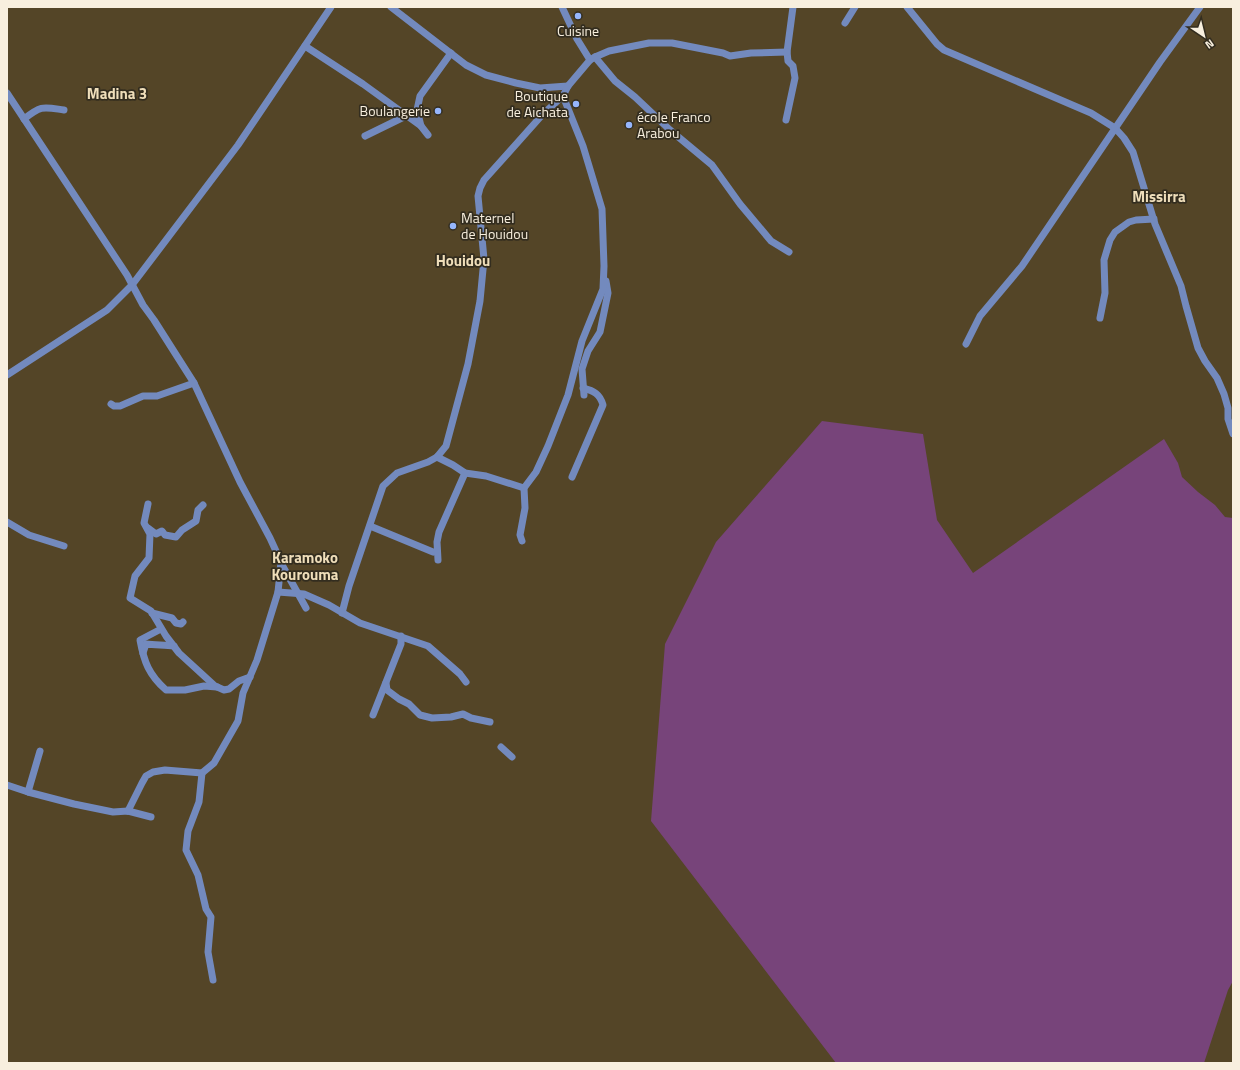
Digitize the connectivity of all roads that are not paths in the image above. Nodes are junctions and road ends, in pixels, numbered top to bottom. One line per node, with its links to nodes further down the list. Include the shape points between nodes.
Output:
1 (331, 7): 9 (street)
2 (391, 7): 11 (street)
3 (562, 7): 12 (street, via 577,39)
4 (793, 7): 10 (street)
5 (855, 7): 8 (street)
6 (907, 7): 22 (street, via 944,50 1091,112)
7 (1200, 7): 22 (street)
8 (845, 23)
9 (305, 46): 18 (street); 28 (street, via 238,145)
10 (787, 52): 12 (street, via 730,56 672,43 609,51); 20 (street, via 795,78)
11 (451, 53): 13 (street, via 466,65 486,75 540,88); 17 (street, via 420,96)
12 (593, 58): 13 (street); 26 (street, via 615,81 712,165 740,204 771,240)
13 (568, 86): 15 (street)
14 (7, 93): 19 (street)
15 (563, 96): 27 (street, via 583,146 602,209); 35 (street, via 538,120 484,180 480,188 478,196 484,259 480,301 468,364 446,446)
16 (64, 110): 19 (street, via 47,107 37,109)
17 (417, 110): 18 (street); 21 (street)
18 (407, 115): 21 (street); 24 (street)
19 (24, 119): 28 (street)
20 (786, 120)
21 (421, 126): 23 (street)
22 (1115, 128): 25 (street, via 1133,152); 30 (street, via 1022,266 980,316)
23 (428, 135)
24 (365, 136)
25 (1154, 219): 29 (street, via 1129,222 1110,240 1104,260 1105,293); 34 (street, via 1181,286 1198,348 1224,394)
26 (789, 252)
27 (604, 269): 37 (street, via 608,292 604,315 600,332 588,351 582,369 584,392 595,391 602,405); 38 (street, via 601,296 582,341 568,395 539,466)
28 (132, 285): 31 (street, via 107,310); 32 (street)
29 (1100, 318)
30 (966, 344)
31 (7, 375)
32 (194, 383): 33 (street, via 157,396 143,396 120,406); 48 (street)
33 (111, 404)
34 (1233, 434)
35 (437, 457): 36 (street); 42 (street, via 397,473 383,486)
36 (465, 473): 38 (street, via 486,476); 47 (street, via 439,532)
37 (572, 477)
38 (524, 488): 44 (street, via 525,508 520,535)
39 (148, 504): 43 (street, via 144,523)
40 (203, 505): 43 (street, via 198,510 196,521 176,537 165,535 162,531 156,534)
41 (7, 522): 45 (street, via 29,535)
42 (370, 526): 46 (street); 53 (street)
43 (147, 528): 52 (street, via 150,534 149,558 135,576 130,598)
44 (522, 541)
45 (64, 546)
46 (434, 552)
47 (438, 560)
48 (281, 562): 49 (street); 50 (street)
49 (278, 592): 50 (street); 59 (street)
50 (298, 594): 51 (street); 53 (street, via 304,594)
51 (306, 608)
52 (152, 613): 54 (street, via 172,618 176,623); 55 (street)
53 (342, 613): 56 (street, via 360,623)
54 (183, 622)
55 (162, 629): 57 (street); 58 (street, via 140,640)
56 (401, 636): 60 (street, via 428,646); 61 (street, via 401,644)
57 (174, 646): 58 (street, via 146,644); 62 (street)
58 (143, 653): 62 (street, via 152,676 166,690)
59 (250, 677): 62 (street, via 239,681 230,689); 68 (street, via 243,693 238,721 214,763)
60 (466, 682)
61 (386, 683): 63 (street); 64 (street, via 387,690 409,704 420,715 432,718 463,714)
62 (218, 687)
63 (373, 716)
64 (490, 722)
65 (501, 747): 67 (street)
66 (40, 751): 70 (street)
67 (512, 757)
68 (202, 773): 71 (street, via 165,770 153,772 146,776); 73 (street, via 199,802 188,832 186,850 198,876 206,909 211,916 208,952)
69 (7, 785): 70 (street)
70 (28, 792): 71 (street, via 113,812)
71 (128, 811): 72 (street)
72 (151, 817)
73 (213, 980)

